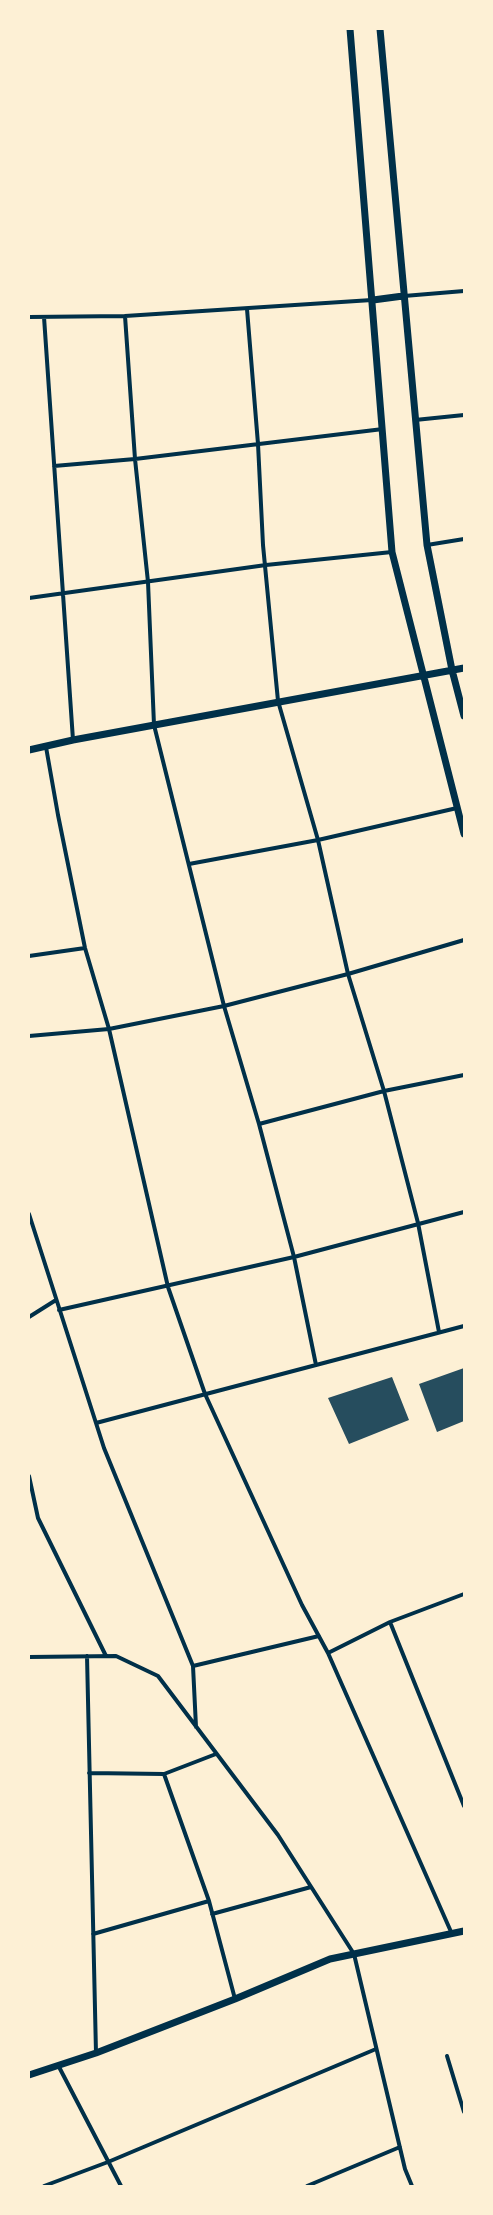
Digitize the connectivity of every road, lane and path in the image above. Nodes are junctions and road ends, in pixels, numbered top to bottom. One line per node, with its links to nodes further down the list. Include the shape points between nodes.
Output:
1 (350, 29): 5 (street)
2 (380, 29): 4 (street)
3 (464, 291): 4 (street)
4 (403, 296): 5 (street); 11 (street)
5 (373, 300): 6 (street); 12 (street)
6 (247, 309): 7 (street); 13 (street)
7 (125, 316): 9 (street); 14 (street)
8 (29, 317): 9 (street)
9 (44, 317): 15 (street)
10 (464, 415): 11 (street)
11 (415, 420): 17 (street)
12 (383, 429): 13 (street); 18 (street)
13 (258, 444): 14 (street); 19 (street)
14 (135, 459): 15 (street); 20 (street)
15 (54, 466): 21 (street)
16 (464, 539): 17 (street)
17 (427, 545): 24 (street)
18 (392, 552): 19 (street); 25 (street)
19 (266, 565): 20 (street); 26 (street)
20 (148, 582): 21 (street); 28 (street)
21 (64, 592): 22 (street); 29 (street)
22 (29, 598)
23 (464, 668): 24 (street)
24 (452, 670): 25 (street); 27 (street)
25 (423, 676): 26 (street); 32 (street)
26 (278, 701): 28 (street); 34 (street)
27 (464, 716)
28 (154, 725): 29 (street); 35 (street)
29 (73, 740): 30 (street)
30 (46, 747): 31 (street); 37 (street)
31 (29, 750)
32 (456, 808): 33 (street); 34 (street)
33 (464, 834)
34 (318, 840): 35 (street); 39 (street)
35 (189, 864): 40 (street)
36 (464, 940): 39 (street)
37 (85, 948): 38 (street); 41 (street)
38 (29, 956)
39 (348, 974): 40 (street); 44 (street)
40 (224, 1006): 41 (street); 45 (street)
41 (109, 1029): 42 (street); 50 (street)
42 (29, 1036)
43 (464, 1075): 44 (street)
44 (384, 1091): 45 (street); 48 (street)
45 (259, 1124): 49 (street)
46 (464, 1212): 48 (street)
47 (29, 1214): 51 (street)
48 (418, 1223): 49 (street); 55 (street)
49 (294, 1257): 50 (street); 56 (street)
50 (168, 1287): 52 (street); 57 (street)
51 (56, 1300): 52 (street); 53 (street)
52 (59, 1310): 58 (street)
53 (29, 1317)
54 (464, 1326): 55 (street)
55 (439, 1332): 56 (street)
56 (316, 1365): 57 (street)
57 (205, 1394): 58 (street); 62 (street, via 302,1605)
58 (96, 1423): 67 (street)
59 (29, 1476): 66 (street, via 38,1518)
60 (464, 1594): 61 (street)
61 (390, 1622): 63 (street); 72 (street)
62 (319, 1636): 63 (street); 67 (street)
63 (328, 1653): 78 (street)
64 (29, 1656): 65 (street)
65 (87, 1656): 66 (street); 70 (street)
66 (106, 1656): 68 (street, via 116,1656 158,1676)
67 (193, 1666): 68 (street)
68 (196, 1726): 69 (street)
69 (216, 1754): 71 (street); 73 (street, via 278,1835)
70 (89, 1773): 71 (street); 77 (street)
71 (164, 1774): 74 (street)
72 (464, 1806)
73 (310, 1887): 75 (street); 79 (street)
74 (208, 1901): 75 (street); 77 (street)
75 (212, 1914): 80 (street)
76 (464, 1931): 78 (street)
77 (93, 1934): 82 (street)
78 (452, 1934): 79 (street)
79 (354, 1954): 80 (street, via 330,1959); 81 (street)
80 (235, 1999): 82 (street)
81 (376, 2049): 87 (street); 88 (street)
82 (96, 2053): 84 (street)
83 (447, 2056): 86 (street)
84 (58, 2065): 85 (street); 88 (street)
85 (29, 2075)
86 (464, 2112)
87 (400, 2147): 91 (street); 92 (street)
88 (108, 2162): 89 (street); 90 (street)
89 (44, 2186)
90 (121, 2186)
91 (307, 2186)
92 (412, 2186)

